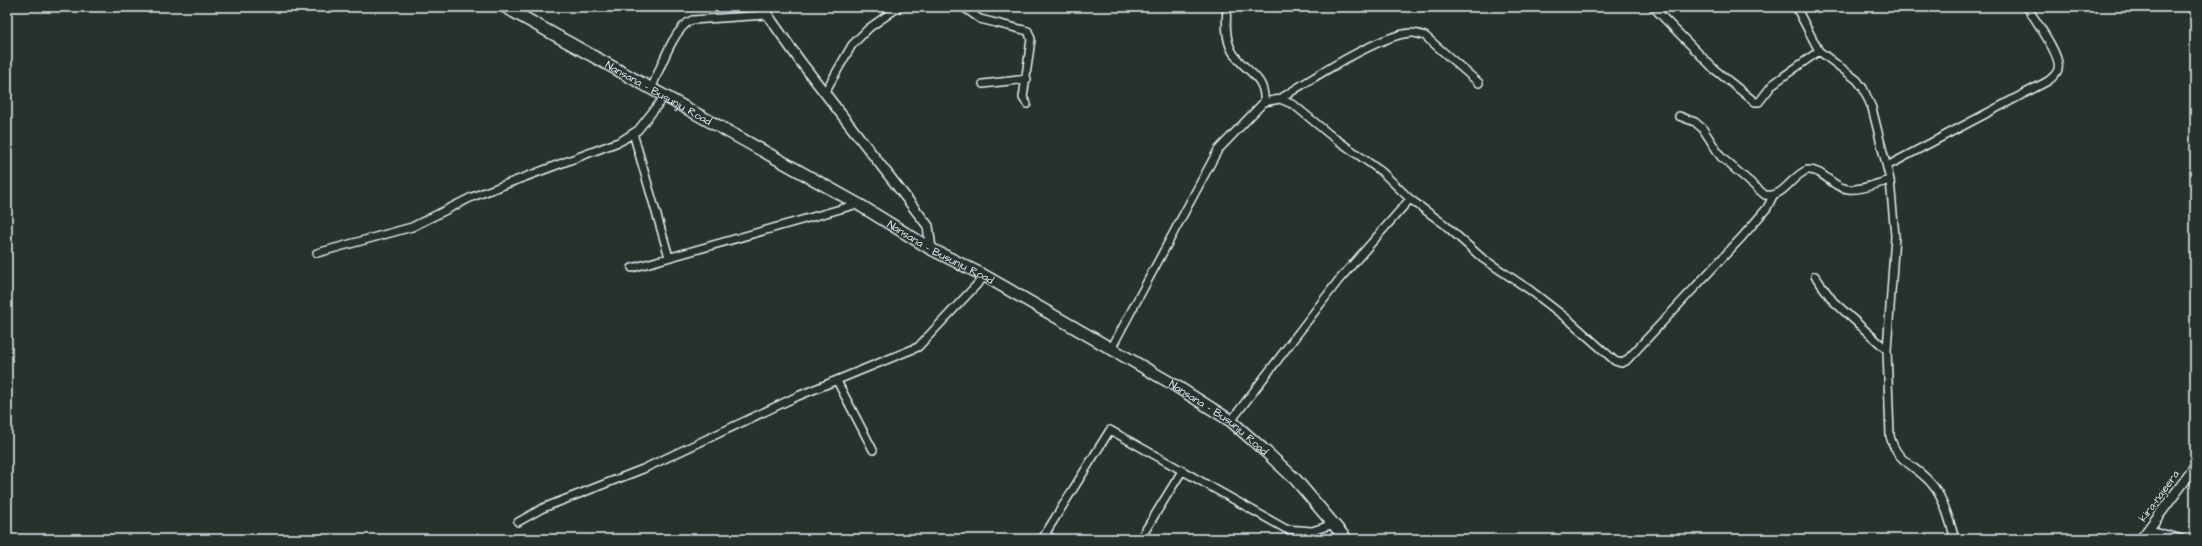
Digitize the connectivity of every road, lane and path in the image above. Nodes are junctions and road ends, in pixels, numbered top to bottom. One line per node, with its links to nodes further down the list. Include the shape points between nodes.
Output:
1 (505, 7): 13 (main road, Nansana - Busunju Road)
2 (899, 7): 14 (street, via 869,28 852,45)
3 (963, 7): 10 (street, via 980,19 1028,31 1031,39)
4 (1227, 7): 17 (street, via 1226,29 1231,50 1264,87)
5 (1653, 7): 9 (street, via 1714,69 1755,102 1758,102 1773,84)
6 (1796, 7): 9 (street)
7 (2027, 7): 21 (street, via 2058,57 2058,70 2055,75)
8 (764, 11): 13 (street, via 685,23 673,41); 14 (street)
9 (1819, 51): 21 (street, via 1857,80 1863,88 1872,108)
10 (1027, 80): 11 (street); 18 (street, via 1023,98)
11 (983, 84)
12 (1479, 84): 16 (street, via 1425,36 1414,33 1401,34 1378,44 1328,69)
13 (652, 89): 15 (main road, Nansana - Busunju Road)
14 (825, 92): 26 (street, via 928,226)
15 (664, 96): 20 (street); 25 (main road, Nansana - Busunju Road)
16 (1280, 99): 17 (street); 24 (street, via 1294,105 1382,172)
17 (1264, 102): 32 (street, via 1218,150)
18 (1027, 104)
19 (1678, 116): 23 (street, via 1695,122 1703,129 1720,157 1765,195)
20 (633, 134): 27 (street, via 621,141 472,197 412,227); 28 (street)
21 (1887, 166): 22 (street)
22 (1890, 180): 23 (street, via 1848,189 1838,186 1818,172 1807,170 1793,178 1783,191); 33 (street, via 1895,236)
23 (1773, 196): 24 (street, via 1767,208 1742,237 1626,361 1621,363 1530,290 1482,258)
24 (1410, 198): 35 (street, via 1338,281)
25 (858, 204): 26 (main road, Nansana - Busunju Road); 28 (street)
26 (931, 249): 30 (main road, Nansana - Busunju Road)
27 (317, 252)
28 (669, 257): 29 (street)
29 (632, 268)
30 (985, 276): 32 (main road, Nansana - Busunju Road); 34 (street, via 918,347)
31 (1815, 276): 33 (street, via 1833,301)
32 (1112, 348): 35 (main road, Nansana - Busunju Road)
33 (1887, 350): 46 (street, via 1890,436 1893,448 1901,459 1931,483 1946,510)
34 (837, 380): 36 (street); 39 (street, via 643,469 543,508)
35 (1231, 421): 40 (main road, Nansana - Busunju Road, via 1296,480)
36 (873, 450)
37 (2195, 468): 41 (street, kira-najeera)
38 (1182, 471): 40 (street, via 1286,529 1312,531); 42 (street, via 1110,430); 44 (street)
39 (518, 522)
40 (1334, 524): 45 (main road, Nansana - Busunju Road)
41 (2150, 530): 47 (street, kira-najeera); 48 (street)
42 (1044, 536): 43 (street)
43 (1053, 539)
44 (1140, 539)
45 (1346, 539)
46 (1955, 539)
47 (2141, 539)
48 (2182, 539)

